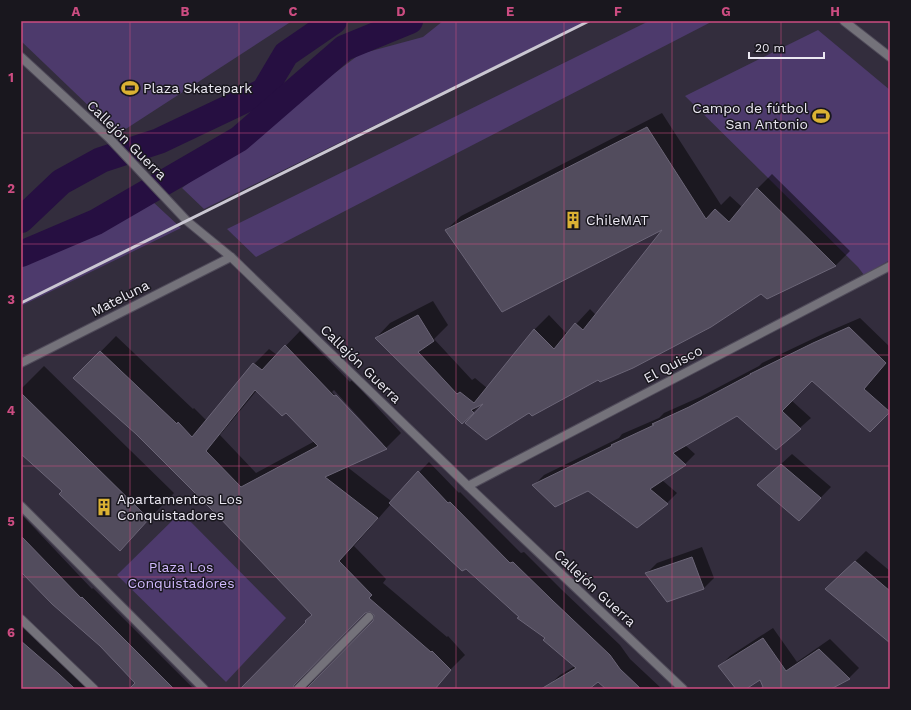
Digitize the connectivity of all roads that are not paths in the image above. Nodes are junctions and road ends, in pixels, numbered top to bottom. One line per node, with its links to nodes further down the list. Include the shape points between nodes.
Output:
1 (844, 21): 3 (street)
2 (21, 57): 4 (street, Callejón Guerra, via 109,138 188,221)
3 (890, 58)
4 (231, 257): 6 (street, Mateluna); 7 (street, Callejón Guerra)
5 (890, 266): 7 (street, El Quisco)
6 (21, 363)
7 (468, 486): 14 (street, Callejón Guerra)
8 (21, 506): 12 (street)
9 (369, 617): 13 (street)
10 (21, 619): 11 (street)
11 (94, 689)
12 (204, 689)
13 (298, 689)
14 (683, 689)

